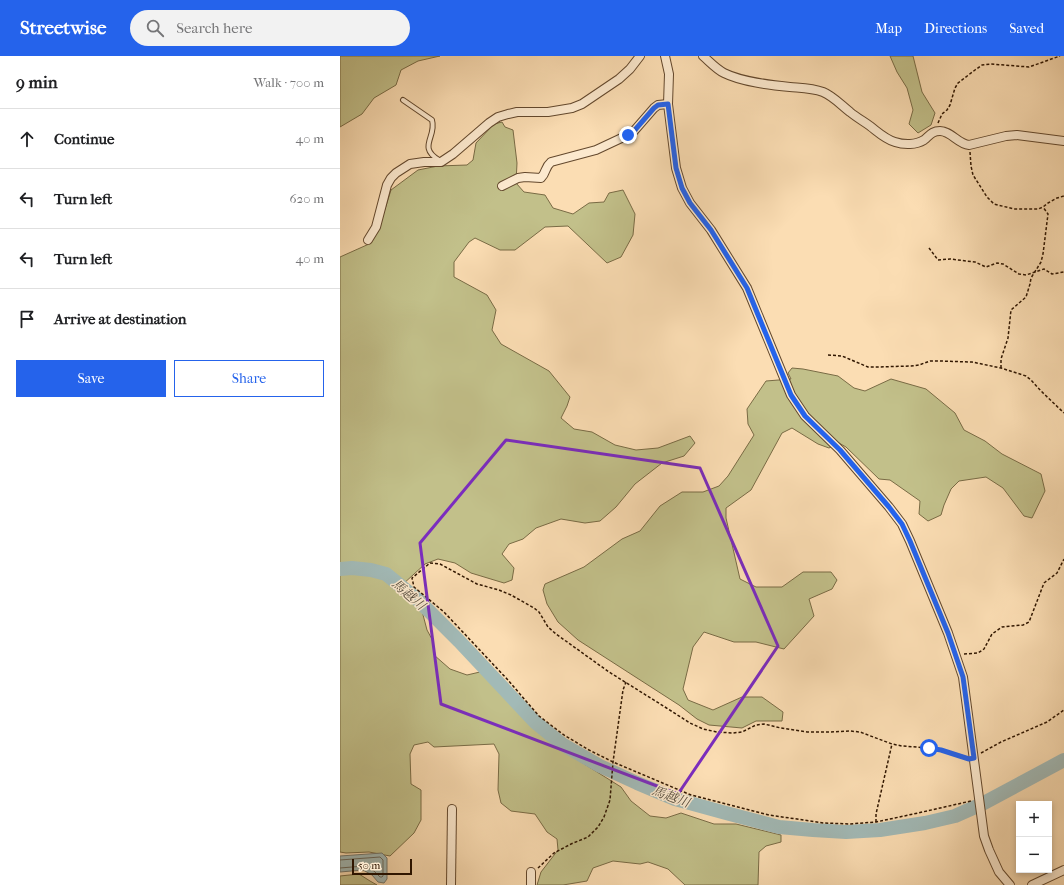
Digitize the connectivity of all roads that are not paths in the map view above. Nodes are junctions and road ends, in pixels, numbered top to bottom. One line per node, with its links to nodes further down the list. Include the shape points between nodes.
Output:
1 (640, 56): 7 (street, via 619,79 582,104 559,111 517,112 498,117)
2 (665, 56): 5 (street, via 669,74)
3 (703, 56): 6 (street, via 724,73 740,79 824,92 886,139 896,143 918,143 932,132 938,131 945,132 969,146 1017,135)
4 (403, 100): 7 (lane, via 432,120 434,124 429,150 434,158)
5 (668, 104): 8 (street, via 654,108 628,135 596,150 551,162 547,165 542,178 518,178); 15 (street, via 676,168 682,188 747,288 791,395 805,416 840,450 889,507 902,524 913,548 963,677 984,836 999,872)
6 (1064, 141)
7 (441, 162): 9 (street, via 410,164 391,178 376,227)
8 (502, 186)
9 (368, 240)
10 (452, 809): 13 (street)
11 (1064, 870): 16 (street)
12 (531, 872): 14 (street)
13 (451, 885)
14 (531, 885)
15 (1010, 885)
16 (1032, 885)

